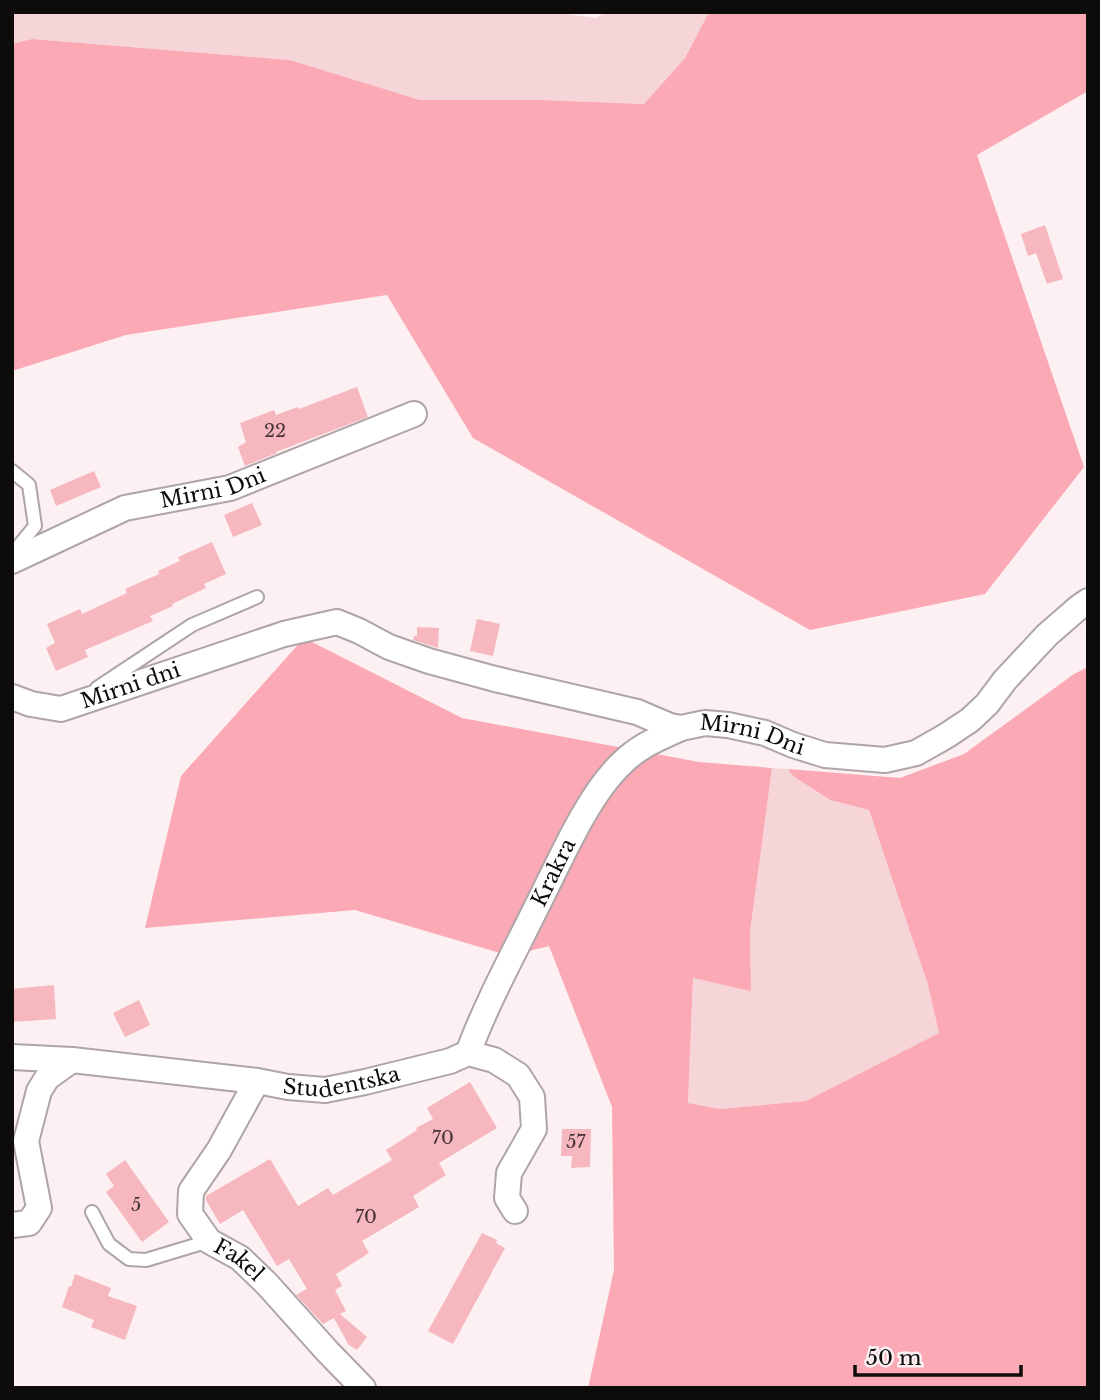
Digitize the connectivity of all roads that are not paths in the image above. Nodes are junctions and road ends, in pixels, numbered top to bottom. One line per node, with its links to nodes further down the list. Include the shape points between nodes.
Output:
1 (414, 414): 4 (street, Mirni Dni, via 230,488 125,508)
2 (12, 471): 3 (lane, via 29,485 35,526)
3 (12, 554)
4 (12, 561)
5 (257, 597): 8 (lane, via 192,625)
6 (1088, 601): 9 (street, Mirni Dni, via 1047,635 970,720 916,753 885,760 851,758 825,755 728,725 705,723)
7 (12, 697): 8 (street, Mirni dni, via 61,709)
8 (74, 704): 9 (street, Mirni Dni, via 284,634 337,622 429,661 638,712)
9 (681, 729): 10 (street, Krakra, via 641,746 604,784 557,866)
10 (468, 1053): 13 (street, Studentska, via 325,1090); 14 (street, via 494,1060 518,1075 531,1097 534,1129 509,1173 507,1198)
11 (12, 1057): 12 (street, Studentska)
12 (72, 1060): 13 (street, Studentska); 16 (street, via 47,1078 39,1091 26,1141 39,1208 29,1223)
13 (257, 1081): 17 (street, Fakel, via 191,1191 190,1214)
14 (515, 1211)
15 (92, 1212): 17 (lane, via 109,1244 129,1259 146,1260)
16 (12, 1225)
17 (209, 1241): 18 (street, Fakel, via 240,1258)
18 (363, 1388)

